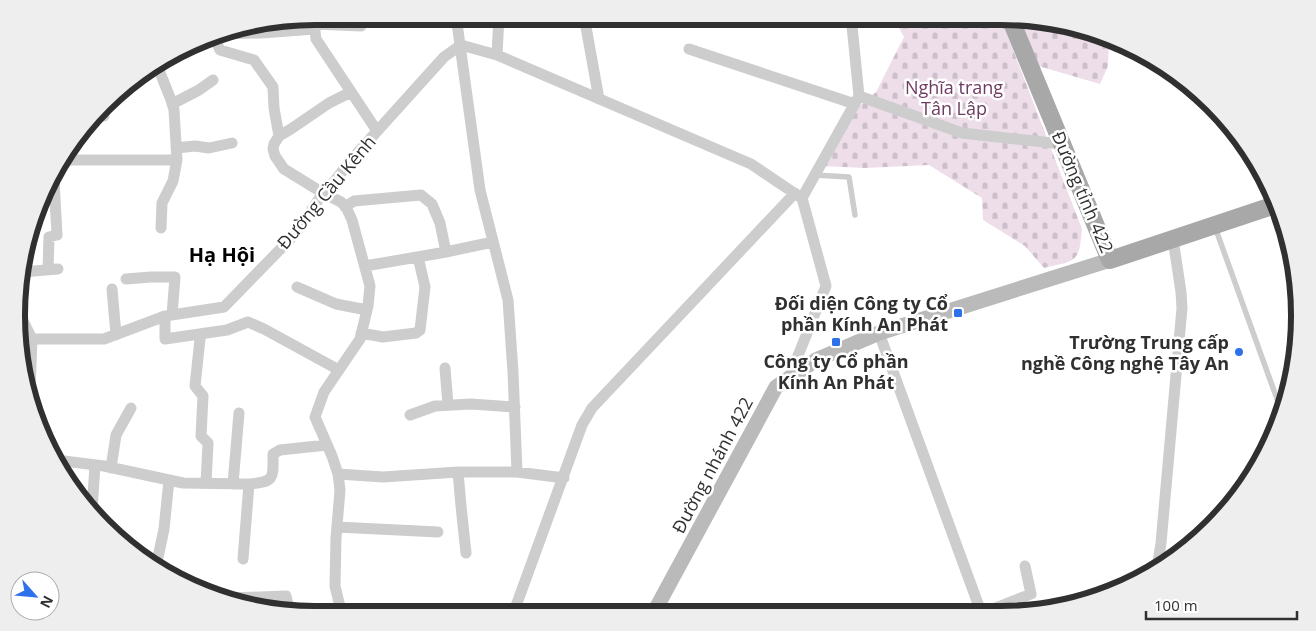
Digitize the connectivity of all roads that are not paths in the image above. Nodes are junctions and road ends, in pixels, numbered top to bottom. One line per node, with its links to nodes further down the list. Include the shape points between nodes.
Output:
1 (314, 25): 17 (street, via 316,39)
2 (345, 25): 3 (street)
3 (361, 25)
4 (458, 25): 12 (street)
5 (499, 25): 14 (street)
6 (586, 25): 18 (street)
7 (852, 25): 19 (street)
8 (299, 26): 10 (street)
9 (1013, 26): 24 (main road, Đường tỉnh 422)
10 (247, 34)
11 (217, 42): 22 (street, via 220,50 254,60 273,87)
12 (461, 45): 14 (street); 21 (street, Đường Cầu Kênh, via 444,57); 37 (street, via 480,190)
13 (689, 49): 19 (street)
14 (497, 56): 18 (street)
15 (159, 71): 20 (street)
16 (213, 80): 20 (street)
17 (351, 92): 21 (street); 22 (street)
18 (599, 99): 30 (street, via 751,164)
19 (857, 100): 24 (street, via 962,133); 27 (street)
20 (172, 104): 25 (street)
21 (377, 131): 29 (street, Đường Cầu Kênh)
22 (279, 136): 29 (street, via 273,149 284,169)
23 (232, 142): 25 (street, via 209,148 196,146)
24 (1062, 144): 40 (main road, Đường tỉnh 422)
25 (176, 154): 26 (street); 35 (street, via 172,180 162,203)
26 (71, 160)
27 (814, 176): 30 (street); 33 (lane, via 849,177)
28 (54, 188): 42 (street, via 56,235 49,237 53,270)
29 (323, 193): 31 (street); 47 (street, Đường Cầu Kênh, via 296,233 224,306)
30 (798, 195): 57 (street, via 826,286); 71 (street, via 592,408 582,425)
31 (346, 207): 38 (street, via 354,201 421,195 432,204); 41 (street)
32 (1270, 207): 34 (main road, Đường tỉnh 422)
33 (855, 215)
34 (1214, 225): 36 (main road, Đường tỉnh 422); 58 (lane)
35 (161, 228)
36 (1173, 239): 40 (main road, Đường tỉnh 422); 82 (street, via 1182,308)
37 (493, 242): 38 (street); 60 (street, via 508,300)
38 (446, 252): 39 (street)
39 (418, 257): 41 (street); 49 (street, via 425,287 420,330 383,337)
40 (1110, 260): 50 (street, Đường nhánh 422)
41 (365, 266): 46 (street, via 370,286)
42 (28, 272)
43 (126, 279): 47 (street, via 174,277)
44 (297, 288): 46 (street, via 336,304)
45 (112, 289): 51 (street)
46 (367, 310): 49 (street)
47 (169, 316): 51 (street, Đường Cầu Kênh); 55 (street, via 165,339 227,330 248,322)
48 (26, 326): 52 (street)
49 (361, 333): 55 (street)
50 (879, 333): 57 (street, Đường nhánh 422, via 816,360); 89 (street)
51 (116, 335): 52 (street, Đường Cầu Kênh, via 104,339)
52 (32, 339): 56 (street)
53 (200, 339): 73 (street, via 195,386 203,396 201,436 208,443)
54 (445, 368): 59 (street)
55 (339, 370): 64 (street, via 324,392 315,417)
56 (31, 371)
57 (789, 378): 88 (street, Đường nhánh 422, via 776,386)
58 (1278, 402)
59 (448, 405): 60 (street); 63 (street)
60 (515, 407): 69 (street)
61 (131, 408): 67 (street, via 116,435)
62 (239, 413): 74 (street)
63 (410, 415)
64 (327, 444): 70 (street); 75 (street, via 280,450 273,454 274,473 270,479)
65 (64, 461): 66 (street)
66 (95, 465): 67 (street); 76 (street)
67 (111, 468): 72 (street)
68 (458, 472): 69 (street); 70 (street, via 382,477); 79 (street)
69 (517, 472): 71 (street)
70 (338, 474): 77 (street)
71 (564, 478): 87 (street)
72 (169, 480): 73 (street); 81 (street)
73 (206, 483): 74 (street)
74 (233, 484): 75 (street)
75 (249, 484): 80 (street)
76 (93, 502)
77 (337, 527): 78 (street); 86 (street, via 335,586)
78 (438, 532)
79 (466, 553)
80 (243, 558)
81 (158, 559)
82 (1158, 559)
83 (1025, 566): 90 (street, via 1031,594)
84 (247, 597): 85 (street, via 286,596)
85 (288, 605)
86 (340, 606)
87 (516, 606)
88 (657, 606)
89 (979, 606)
90 (1000, 606)

